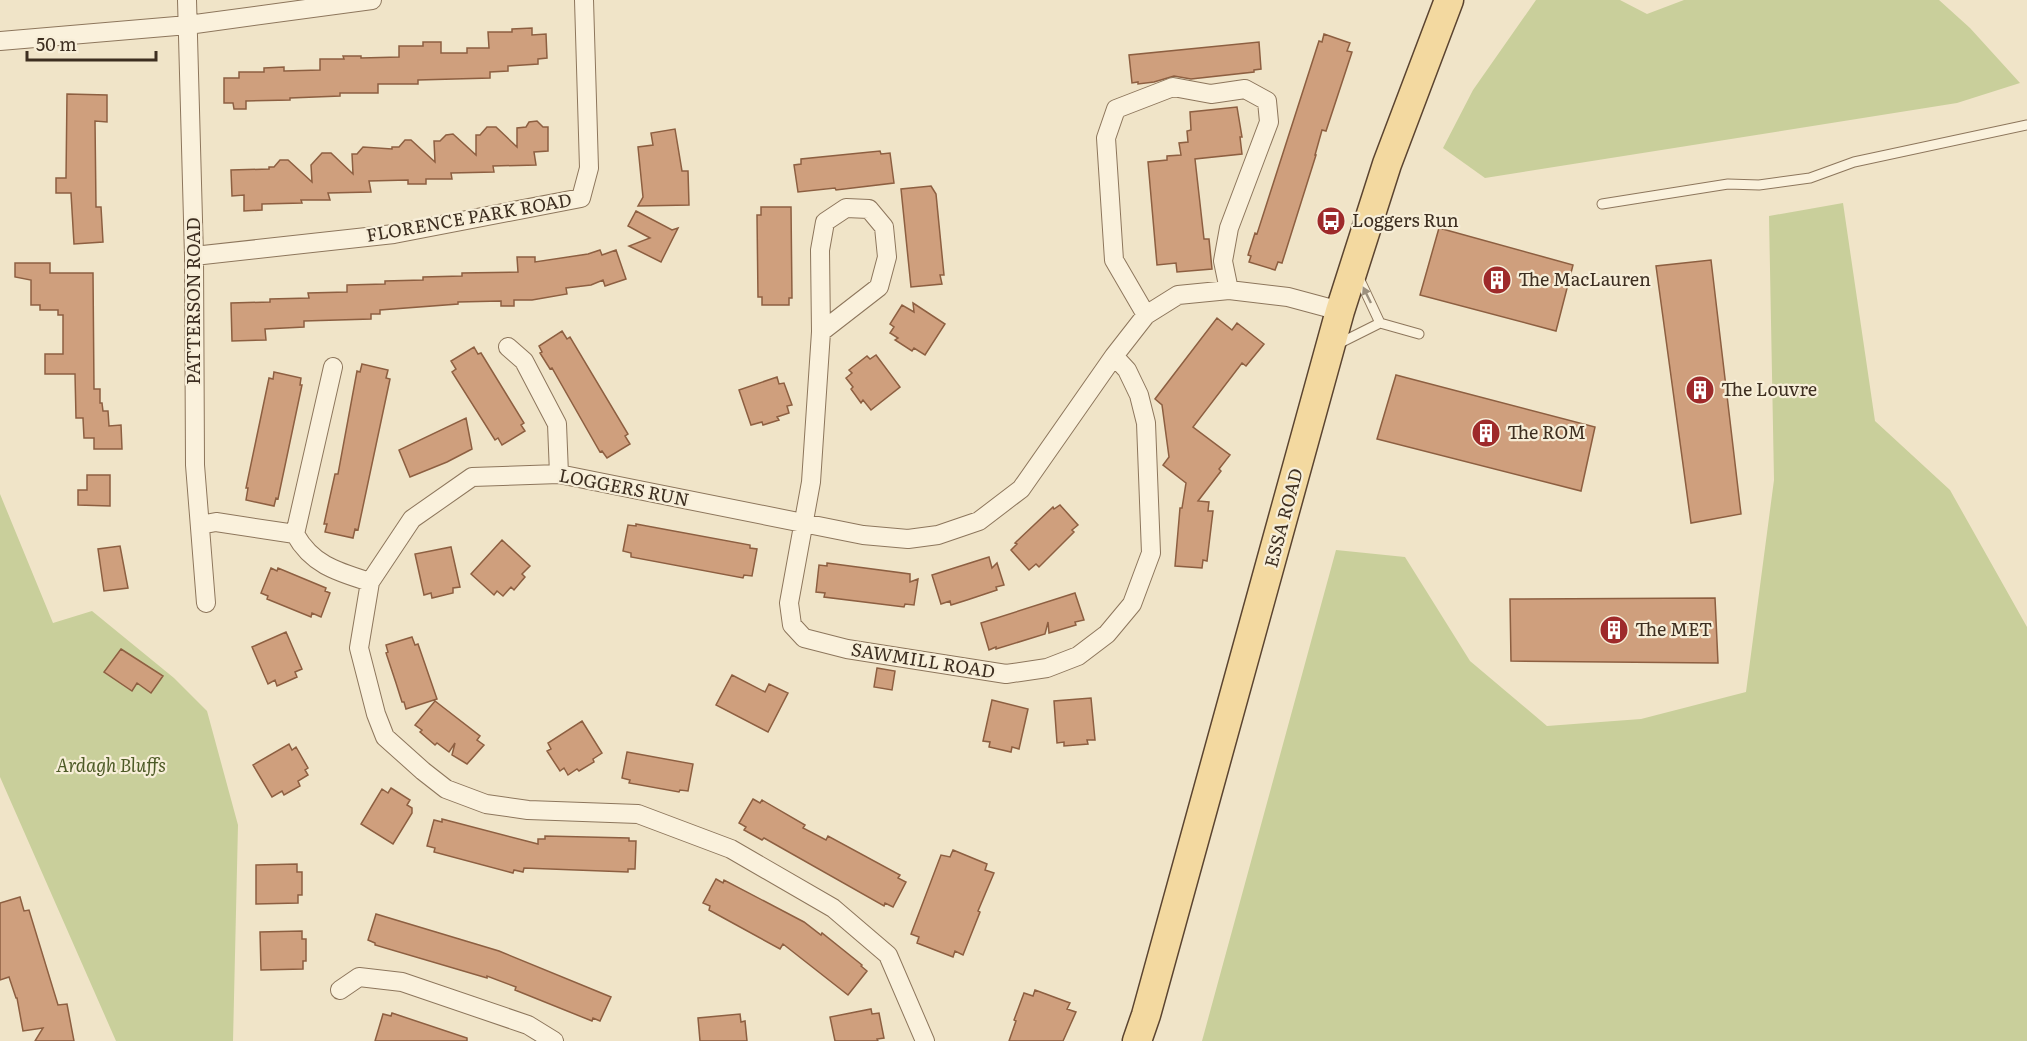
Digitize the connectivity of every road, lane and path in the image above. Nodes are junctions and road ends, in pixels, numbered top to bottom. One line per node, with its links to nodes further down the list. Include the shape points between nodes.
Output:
1 (187, 0): 5 (street, PATTERSON ROAD)
2 (372, 0): 5 (street)
3 (584, 0): 9 (street, FLORENCE PARK ROAD, via 589,168 581,198 394,234)
4 (1449, 0): 10 (main road, ESSA ROAD, via 1387,164)
5 (188, 25): 6 (street); 9 (street, PATTERSON ROAD)
6 (0, 41)
7 (2027, 125): 8 (lane, via 1854,162 1810,178 1759,185 1728,184)
8 (1602, 204)
9 (194, 256): 23 (street, PATTERSON ROAD, via 195,465)
10 (1354, 268): 12 (main road, ESSA ROAD); 14 (lane, one-way to 10)
11 (1229, 290): 12 (street, LOGGERS RUN, via 1288,297); 13 (street, LOGGERS RUN, via 1178,295); 13 (street, via 1223,261 1229,228 1269,122 1267,101 1245,89 1211,94 1173,87 1116,109 1106,138 1114,260)
12 (1340, 311): 18 (main road, ESSA ROAD)
13 (1146, 315): 19 (street, LOGGERS RUN)
14 (1380, 323): 16 (lane); 18 (lane)
15 (822, 332): 15 (street, SAWMILL ROAD, via 879,287 887,257 884,227 869,209 846,208 825,222 820,250); 22 (street, SAWMILL ROAD, via 811,482)
16 (1419, 334)
17 (508, 347): 21 (street, via 524,361 557,424)
18 (1330, 348): 30 (main road, ESSA ROAD)
19 (1114, 356): 22 (street, LOGGERS RUN, via 1021,489 979,521 938,535 908,539); 22 (street, SAWMILL ROAD, via 1127,370 1146,423 1151,553 1132,604 1107,634 1078,656 1047,668 1006,674 847,649 804,638 792,625 789,603)
20 (333, 367): 24 (street)
21 (559, 474): 22 (street, LOGGERS RUN); 25 (street, LOGGERS RUN, via 472,477 412,519)
22 (803, 523)
23 (200, 525): 24 (street, via 216,522); 26 (street, PATTERSON ROAD)
24 (295, 534): 25 (street, via 303,549 321,563)
25 (370, 582): 29 (street, LOGGERS RUN, via 358,648 376,714 385,737 423,771 446,789 486,804 528,810 638,814 731,849 833,908 888,955)
26 (206, 603)
27 (340, 990): 28 (street, via 358,977 402,982 528,1025)
28 (554, 1041)
29 (925, 1041)
30 (1137, 1041)

